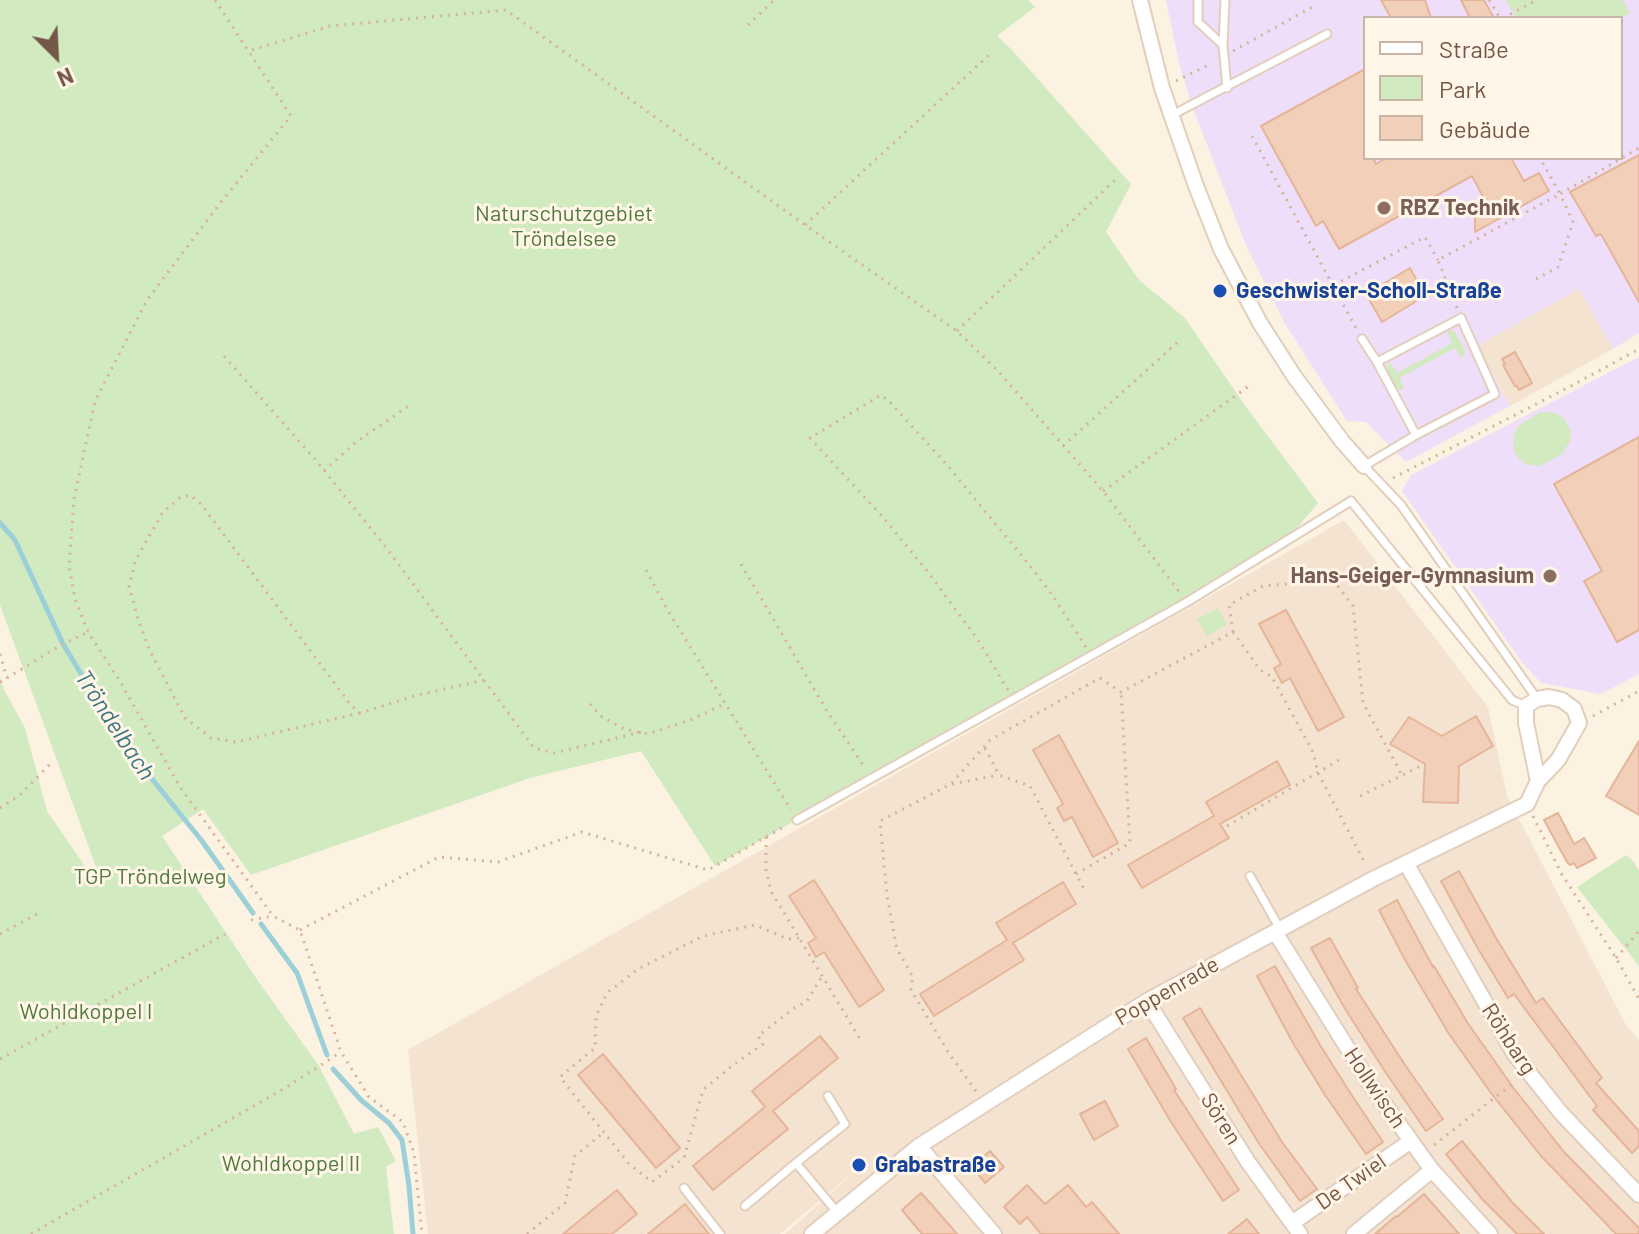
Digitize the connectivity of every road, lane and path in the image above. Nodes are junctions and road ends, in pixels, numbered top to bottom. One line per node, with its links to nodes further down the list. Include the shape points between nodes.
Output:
1 (215, 0): 12 (path)
2 (774, 0): 9 (path)
3 (1140, 0): 15 (street)
4 (1198, 0): 11 (lane, via 1198,22)
5 (1225, 0): 11 (lane)
6 (1537, 0): 8 (path)
7 (1314, 6): 14 (path)
8 (1506, 16)
9 (748, 25)
10 (1327, 34): 16 (lane)
11 (1223, 45): 14 (lane)
12 (250, 51): 23 (path, via 330,26 506,10); 45 (path, via 291,116 147,300 95,401 74,499 69,566)
13 (990, 54): 23 (path)
14 (1224, 57): 15 (path); 16 (lane)
15 (1162, 88): 17 (street)
16 (1227, 88): 17 (lane)
17 (1172, 115): 38 (street, via 1221,249 1260,323)
18 (1252, 136): 26 (path)
19 (1541, 160): 22 (path)
20 (1618, 160): 22 (path)
21 (1116, 179): 28 (path)
22 (1560, 194): 24 (path); 25 (path, via 1573,222 1558,267)
23 (805, 225): 28 (path)
24 (1438, 260): 26 (path, via 1425,237); 27 (path)
25 (1536, 279)
26 (1333, 285): 29 (path)
27 (1461, 318): 33 (lane); 36 (lane, via 1495,394)
28 (957, 331): 37 (path)
29 (1362, 339): 33 (lane)
30 (1180, 340): 37 (path)
31 (1639, 349): 40 (path)
32 (224, 356): 39 (path)
33 (1377, 362): 36 (lane)
34 (1249, 386): 41 (path)
35 (410, 405): 39 (path)
36 (1416, 435): 38 (lane)
37 (1063, 446): 41 (path)
38 (1364, 466): 40 (lane)
39 (324, 471): 50 (path)
40 (1381, 484): 56 (lane, via 1401,505)
41 (1103, 491): 44 (path)
42 (741, 564): 68 (path)
43 (646, 570): 55 (path)
44 (1187, 602): 48 (lane); 56 (lane, via 1351,501 1512,700)
45 (88, 632): 49 (path); 83 (path, via 180,787)
46 (1233, 632): 53 (path); 65 (path, via 1260,670 1272,677 1313,752); 67 (path, via 1229,605 1263,586 1333,580 1353,606 1363,703)
47 (0, 654): 49 (path)
48 (1092, 656): 54 (lane); 54 (path, via 1027,562 888,400 881,395 810,438 928,572)
49 (7, 678): 51 (path)
50 (484, 680): 58 (path); 60 (path, via 534,748 554,753)
51 (0, 682)
52 (1639, 691): 59 (path)
53 (1121, 692): 61 (path, via 1100,678); 78 (path, via 1130,843)
54 (1014, 700): 68 (lane)
55 (726, 703): 60 (path, via 662,731); 74 (path)
56 (1531, 703): 59 (street, via 1549,697 1562,700 1574,709); 69 (street, via 1526,723)
57 (590, 704): 60 (path, via 624,729)
58 (360, 713): 58 (path, via 201,504 190,495 163,512 136,559 129,586 149,649 185,718 211,738 236,742)
59 (1579, 723): 69 (street, via 1558,760)
60 (642, 732)
61 (984, 747): 66 (path); 70 (path)
62 (1339, 760): 65 (path)
63 (50, 764): 73 (path)
64 (1425, 764): 67 (path)
65 (1318, 773): 75 (path); 80 (path)
66 (999, 775): 70 (path); 78 (path, via 1030,786)
67 (1402, 775): 71 (path)
68 (871, 778): 74 (lane)
69 (1538, 781): 72 (street)
70 (951, 784): 100 (path, via 880,821 887,896 897,949 913,977 911,990)
71 (1360, 796)
72 (1527, 804): 77 (street, Poppenrade); 91 (path, via 1561,873)
73 (0, 808)
74 (797, 820): 76 (path)
75 (1227, 826)
76 (766, 836): 85 (path, via 708,870 582,832 498,862 439,857); 90 (path, via 771,891)
77 (1406, 863): 80 (street, Poppenrade); 98 (street, Röhbarg)
78 (1076, 874): 81 (path)
79 (1250, 876): 86 (lane)
80 (1373, 879): 86 (street, Poppenrade)
81 (1086, 893)
82 (41, 912): 88 (path)
83 (273, 916): 84 (path); 85 (path)
84 (251, 920)
85 (300, 930): 96 (path)
86 (1277, 930): 94 (street, Poppenrade); 102 (street, Hollwisch, via 1368,1081)
87 (1639, 931): 91 (path)
88 (0, 934)
89 (225, 934): 97 (path)
90 (799, 938): 92 (path); 101 (path, via 788,939 755,925 703,936 638,969 607,993 596,1016 595,1048 560,1077)
91 (1616, 958): 93 (path)
92 (822, 976): 95 (path); 101 (path, via 807,1001 758,1036 763,1044 703,1090 684,1158 652,1182)
93 (1639, 999)
94 (1147, 1001): 100 (street, Poppenrade); 111 (street, Sören)
95 (860, 1039)
96 (341, 1052): 112 (path); 113 (path, via 369,1097 403,1122 414,1153)
97 (0, 1059)
98 (1529, 1072): 104 (path); 108 (street, Röhbarg)
99 (828, 1096): 105 (lane, via 845,1124)
100 (985, 1104): 103 (street, Poppenrade)
101 (603, 1133): 114 (path, via 575,1156 565,1203)
102 (1411, 1141): 104 (street, Hollwisch); 111 (street, De Twiel)
103 (919, 1146): 110 (street, Poppenrade); 117 (street)
104 (1422, 1155): 106 (street, Hollwisch)
105 (796, 1163): 109 (lane); 110 (lane)
106 (1432, 1170): 118 (street, De Twiel); 119 (street, Hollwisch)
107 (684, 1188): 115 (lane)
108 (1639, 1195)
109 (745, 1206)
110 (837, 1212): 116 (street, Poppenrade)
111 (1296, 1229)
112 (31, 1234)
113 (422, 1234)
114 (527, 1234)
115 (720, 1234)
116 (812, 1234)
117 (994, 1234)
118 (1354, 1234)
119 (1490, 1234)

